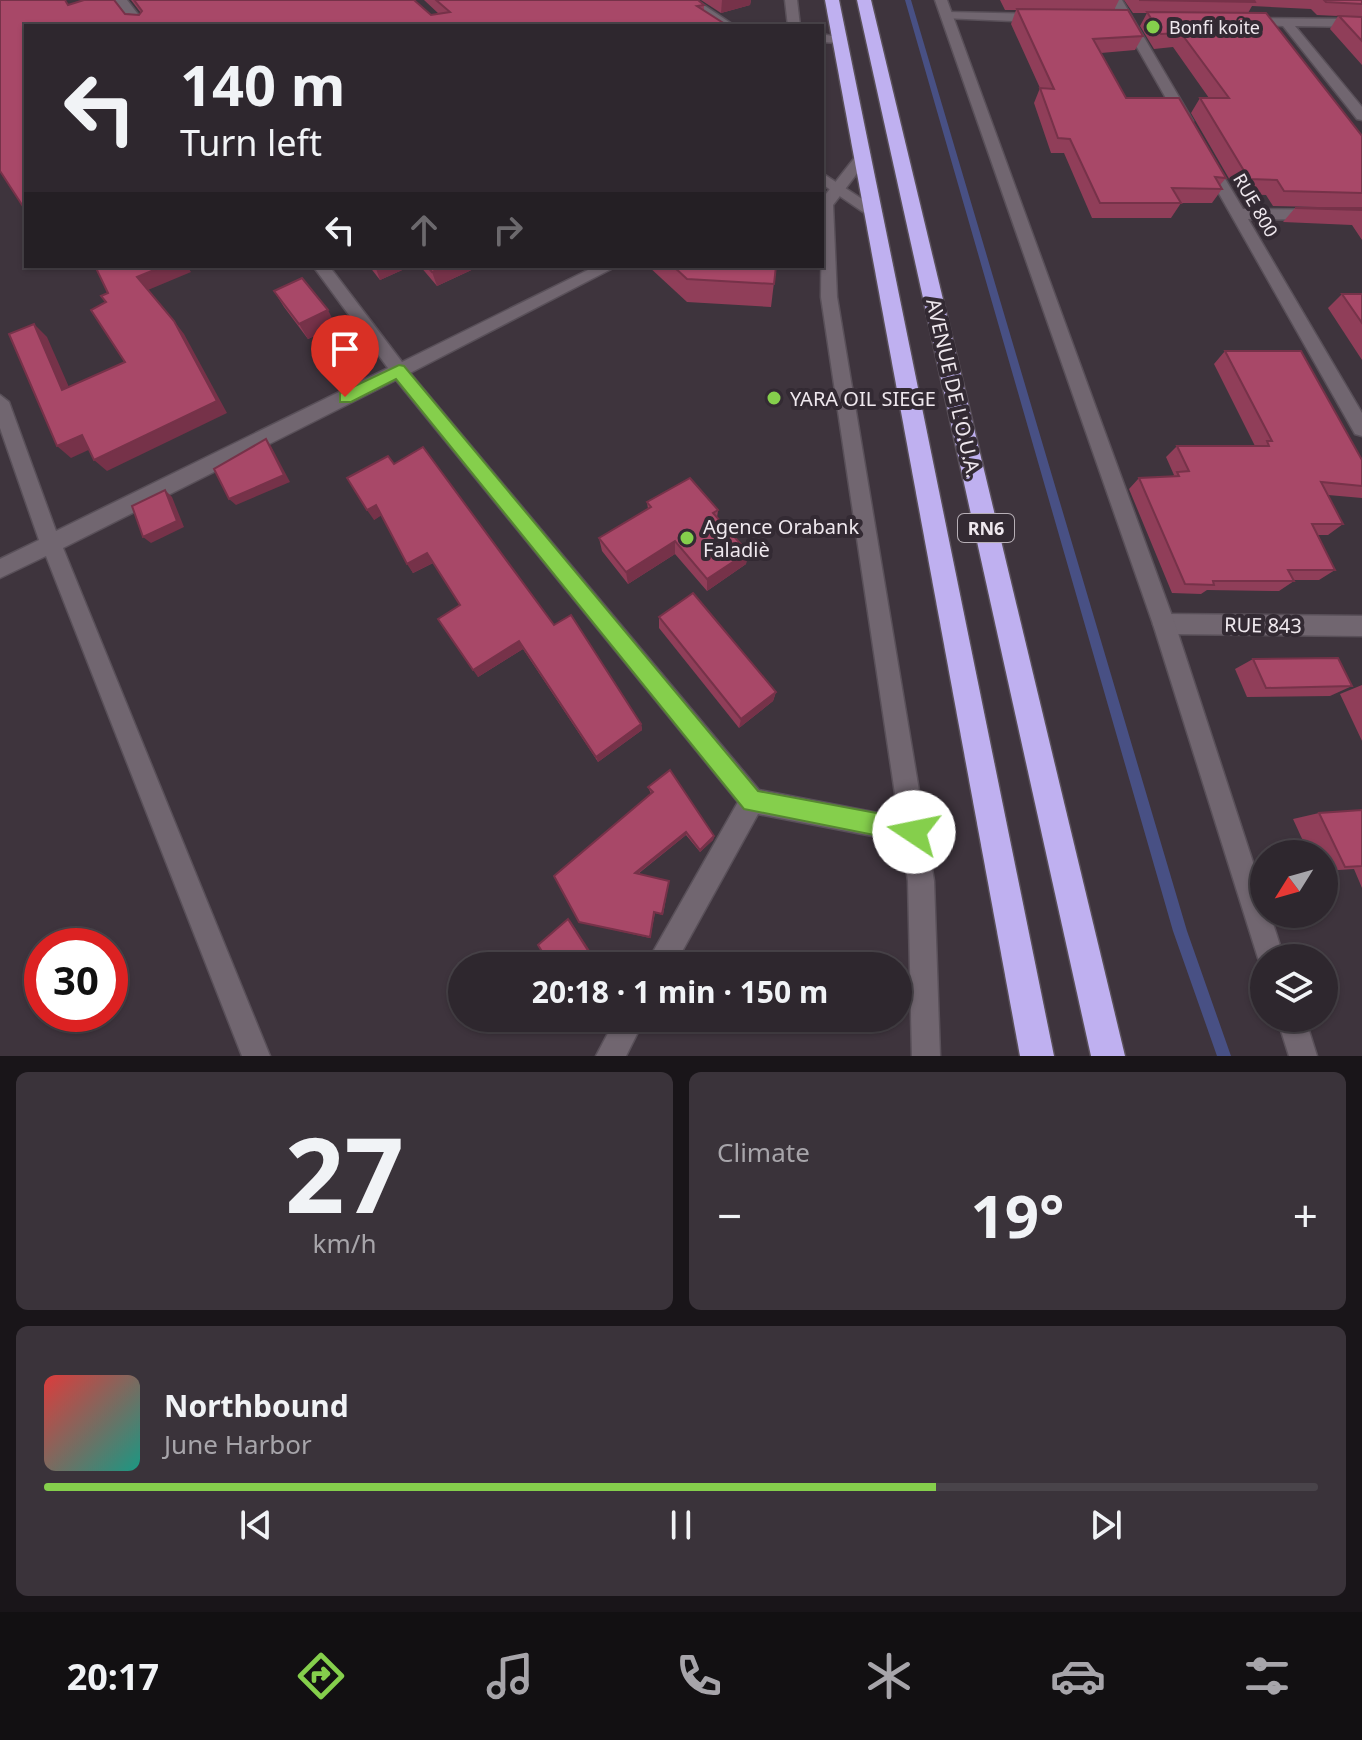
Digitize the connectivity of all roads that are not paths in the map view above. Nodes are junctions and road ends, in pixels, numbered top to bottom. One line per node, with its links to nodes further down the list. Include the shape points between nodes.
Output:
1 (121, 0): 13 (street)
2 (688, 0): 14 (street)
3 (791, 0): 15 (street)
4 (832, 0): 17 (highway, RN6)
5 (864, 0): 43 (highway, AVENUE DE L'O.U.A. / RN6)
6 (941, 0): 8 (street)
7 (1116, 0): 22 (street, RUE 800)
8 (947, 16): 9 (street); 31 (street)
9 (1052, 19)
10 (1239, 21): 11 (street)
11 (1286, 22): 12 (street); 18 (street)
12 (1362, 23)
13 (139, 24)
14 (726, 24)
15 (794, 24)
16 (824, 38): 17 (street)
17 (840, 39): 19 (highway, RN6)
18 (1362, 116)
19 (861, 159): 20 (street); 21 (highway, RN6)
20 (829, 182): 21 (street); 34 (street, via 824,219 829,297)
21 (871, 211): 42 (highway, RN6)
22 (1238, 214): 23 (street); 28 (street, RUE 800)
23 (1362, 215)
24 (322, 268): 26 (street)
25 (605, 268): 26 (street)
26 (399, 371): 29 (street); 33 (street)
27 (0, 402): 29 (street)
28 (1362, 429)
29 (51, 544): 30 (street); 39 (street)
30 (0, 569)
31 (1164, 624): 32 (street, RUE 843); 35 (street)
32 (1362, 626)
33 (752, 801): 34 (street); 36 (street)
34 (914, 832): 41 (street, via 921,881)
35 (1267, 944)
36 (667, 952)
37 (623, 1032): 40 (street)
38 (1295, 1032): 44 (street)
39 (256, 1056)
40 (610, 1056)
41 (926, 1056)
42 (1037, 1056)
43 (1108, 1056)
44 (1303, 1056)

